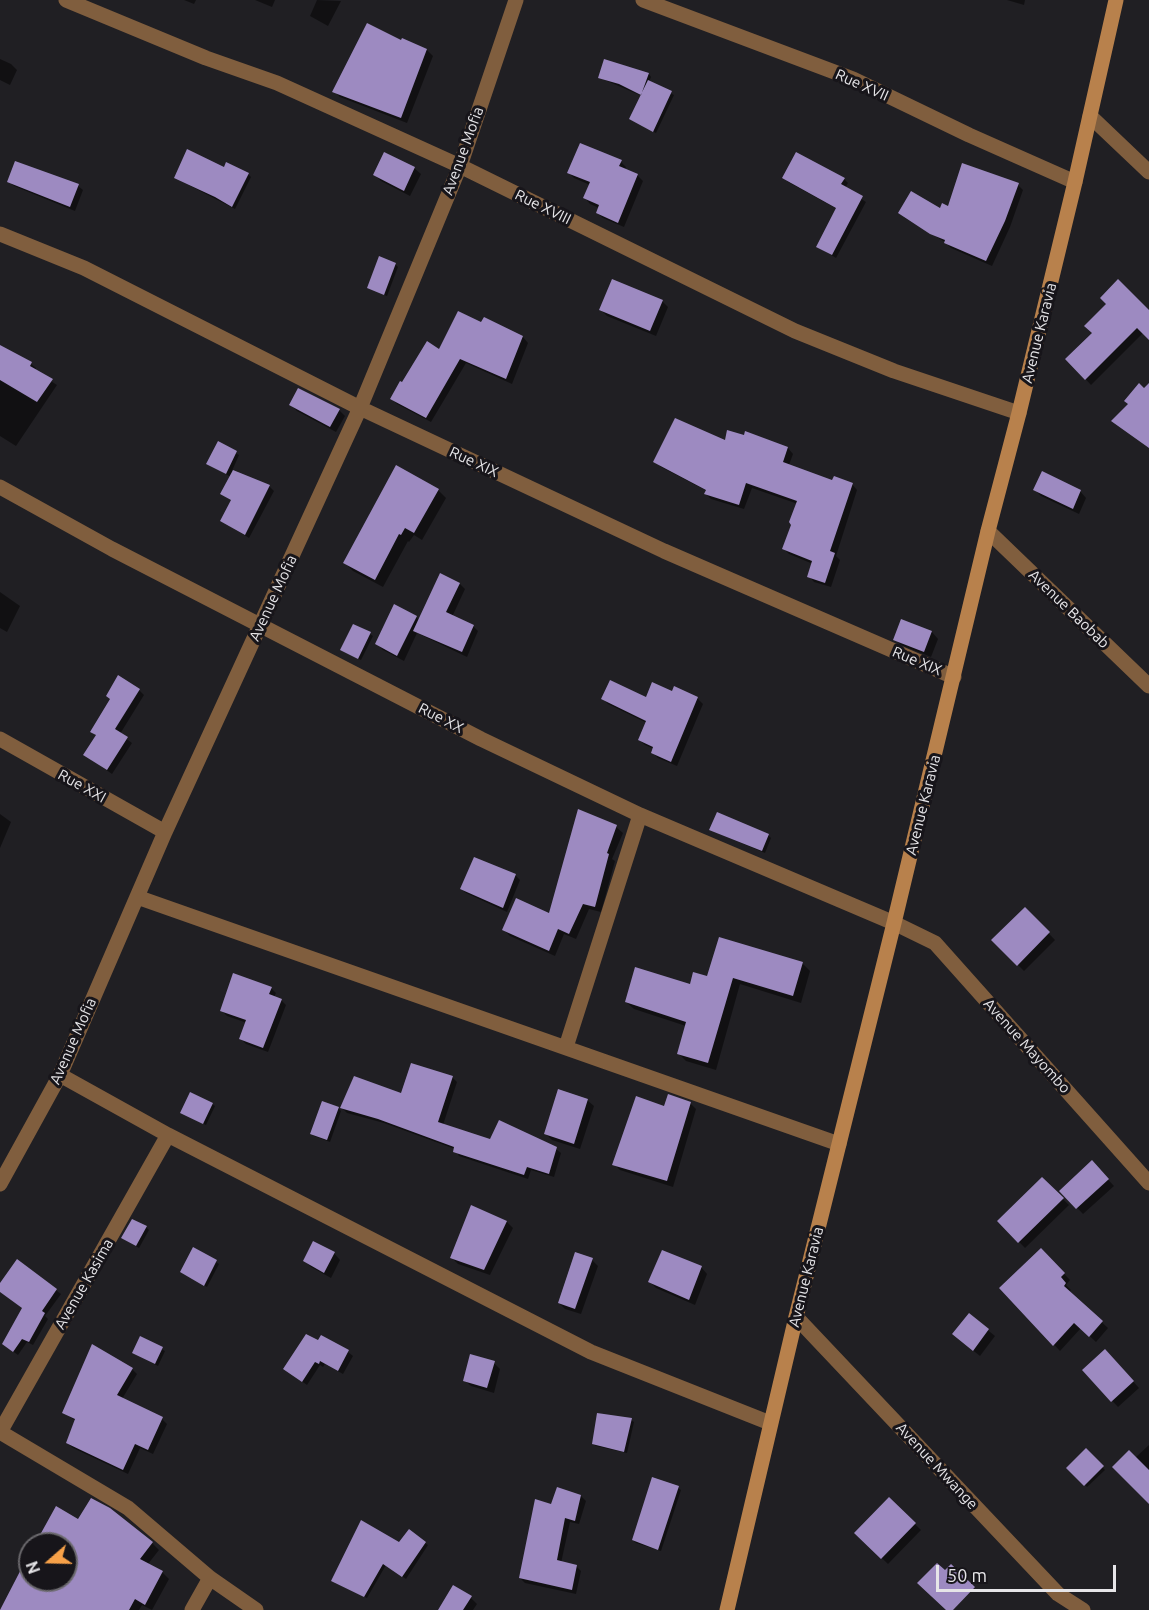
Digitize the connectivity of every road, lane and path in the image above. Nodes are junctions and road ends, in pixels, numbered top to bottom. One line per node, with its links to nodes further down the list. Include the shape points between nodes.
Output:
1 (66, 0): 6 (street, Rue XVIII, via 277,83)
2 (516, 0): 6 (street, Avenue Mofia)
3 (643, 0): 8 (street, Rue XVII, via 853,80)
4 (1116, 0): 5 (street, Avenue Karavia)
5 (1090, 116): 7 (street); 8 (street, Avenue Karavia)
6 (460, 166): 10 (street, Avenue Mofia); 11 (street, Rue XVIII, via 795,331 894,371)
7 (1149, 172)
8 (1075, 182): 11 (street, Avenue Karavia)
9 (0, 234): 10 (street, Rue XIX, via 84,268)
10 (360, 408): 14 (street, Avenue Mofia); 15 (street, Rue XIX, via 664,551)
11 (1020, 413): 13 (street, Avenue Karavia)
12 (0, 487): 14 (street, Rue XX)
13 (988, 531): 15 (street, Avenue Karavia); 16 (street, Avenue Baobab)
14 (260, 625): 18 (street, Rue XX, via 481,739); 19 (street, Avenue Mofia)
15 (954, 677): 21 (street, Avenue Karavia)
16 (1149, 686)
17 (0, 739): 19 (street, Rue XXI)
18 (640, 815): 21 (street, Rue XX); 22 (street)
19 (165, 832): 20 (street, Avenue Mofia)
20 (137, 897): 22 (street); 23 (street, Avenue Mofia)
21 (894, 923): 25 (street, Avenue Karavia); 26 (street, Avenue Mayombo, via 935,943)
22 (566, 1047): 25 (street)
23 (60, 1075): 24 (street); 27 (street, Avenue Mofia)
24 (168, 1135): 29 (street, via 591,1352); 30 (street, Avenue Kasima)
25 (839, 1144): 28 (street, Avenue Karavia)
26 (1149, 1183)
27 (0, 1184)
28 (796, 1317): 29 (street, Avenue Karavia); 35 (street, Avenue Mwange, via 1058,1594)
29 (770, 1423): 34 (street, Avenue Karavia)
30 (0, 1432): 31 (street, via 128,1508)
31 (210, 1578): 32 (street); 33 (street)
32 (192, 1610)
33 (256, 1610)
34 (727, 1610)
35 (1083, 1610)

